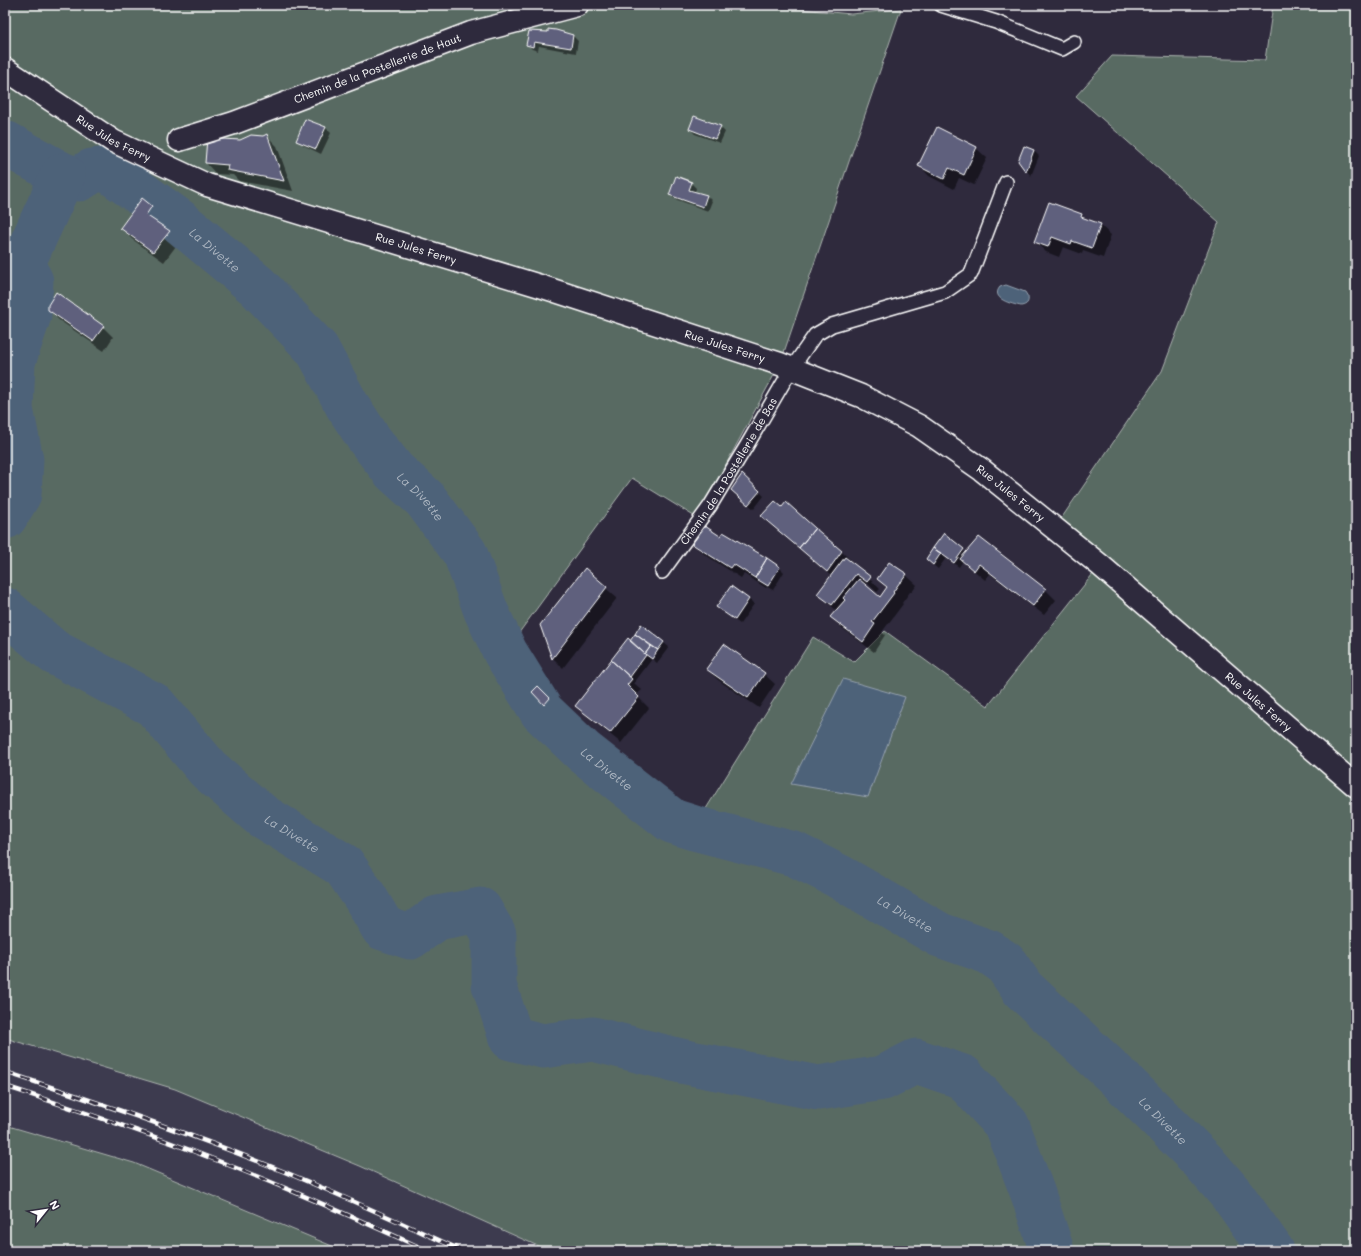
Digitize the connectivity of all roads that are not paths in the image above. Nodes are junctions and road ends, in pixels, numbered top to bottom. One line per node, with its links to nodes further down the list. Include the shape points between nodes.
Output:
1 (577, 5): 5 (main road, Chemin de la Postellerie de Haut, via 471,32 234,124)
2 (941, 5): 3 (lane, via 996,22 1062,49)
3 (1074, 42)
4 (5, 69): 7 (main road, Rue Jules Ferry, via 113,141 207,185 540,286)
5 (179, 140)
6 (1006, 182): 7 (lane, Chemin de la Postellerie de Bas, via 971,274 945,292 832,325 815,335)
7 (792, 368): 8 (lane, Chemin de la Postellerie de Bas, via 710,506); 9 (main road, Rue Jules Ferry, via 861,396 919,426 982,470 1100,565)
8 (662, 572)
9 (1356, 786)

